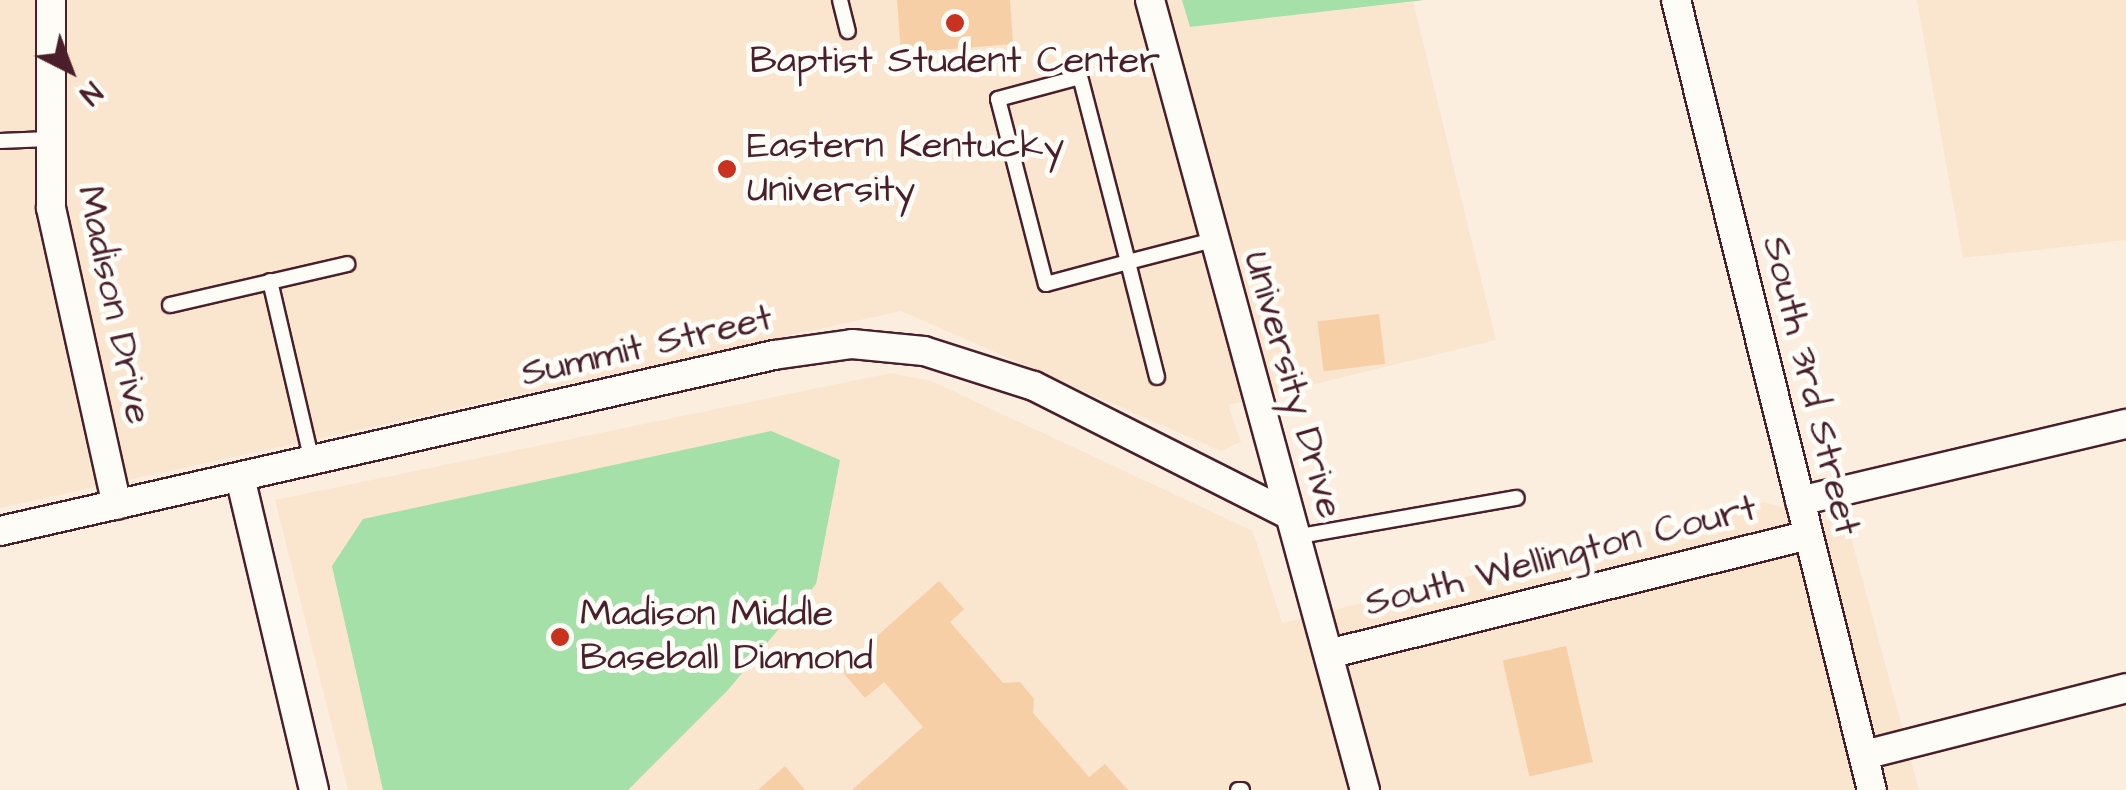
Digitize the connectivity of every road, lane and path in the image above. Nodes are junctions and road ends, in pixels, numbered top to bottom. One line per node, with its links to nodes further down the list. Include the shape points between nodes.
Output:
1 (51, 0): 6 (street, Madison Drive)
2 (840, 0): 5 (lane)
3 (1150, 0): 8 (street, University Drive)
4 (1676, 0): 18 (street, South 3rd Street)
5 (848, 31)
6 (49, 139): 7 (lane); 19 (street, Madison Drive, via 56,240)
7 (0, 140)
8 (1213, 240): 9 (lane); 20 (street, University Drive)
9 (1128, 262): 9 (lane, via 1046,284 998,99 1080,78); 13 (lane)
10 (347, 264): 11 (lane)
11 (270, 282): 12 (lane); 15 (lane)
12 (170, 305)
13 (1157, 377)
14 (2126, 424): 18 (street, South Wellington Court)
15 (312, 461): 16 (street, Summit Street); 20 (street, Summit Street, via 774,355 875,344 924,351 1034,386)
16 (240, 477): 19 (street, Summit Street); 26 (street)
17 (1517, 498): 20 (lane)
18 (1800, 501): 22 (street, South 3rd Street)
19 (117, 505): 21 (street, Summit Street)
20 (1291, 525): 23 (street, University Drive)
21 (0, 531)
22 (1808, 534): 23 (street, South Wellington Court); 25 (street, South 3rd Street)
23 (1332, 653): 27 (street, University Drive)
24 (2126, 688): 25 (street)
25 (1864, 755): 28 (street, South 3rd Street)
26 (314, 790)
27 (1365, 790)
28 (1872, 790)

